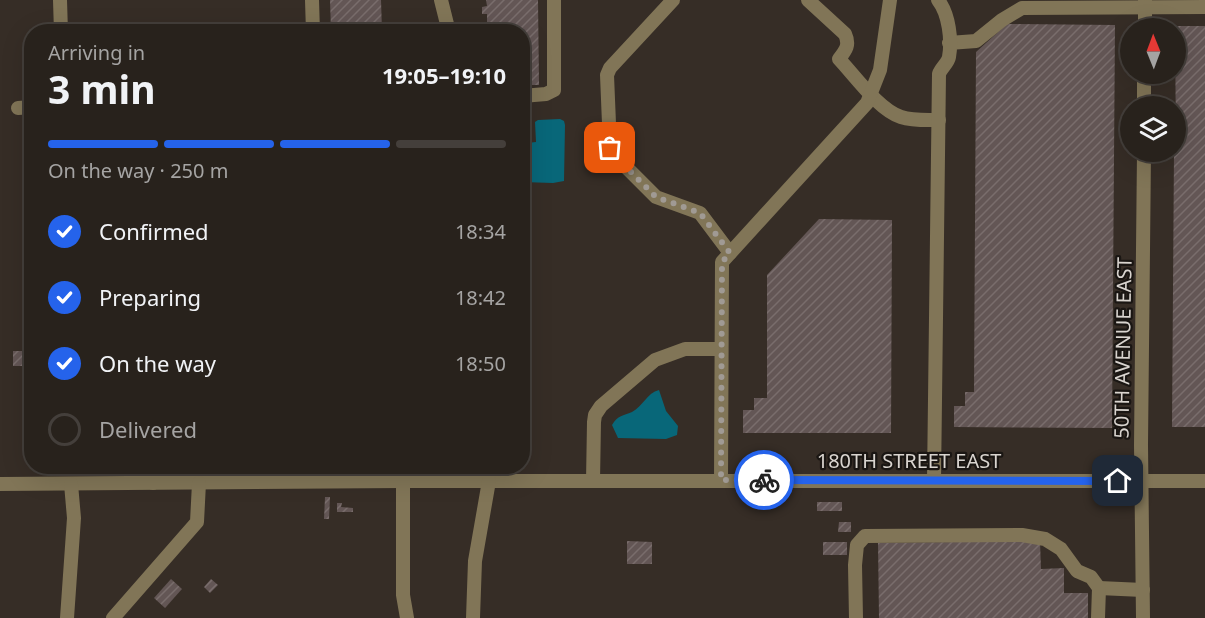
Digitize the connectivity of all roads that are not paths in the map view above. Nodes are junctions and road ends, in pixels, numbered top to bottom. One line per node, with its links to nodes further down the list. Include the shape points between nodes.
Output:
1 (60, 0): 11 (street)
2 (312, 0): 12 (street)
3 (441, 0): 13 (street)
4 (555, 0): 16 (street, via 554,90)
5 (673, 0): 19 (street, via 607,75 610,148 656,197 700,213)
6 (808, 0): 15 (street, via 845,34 847,48 839,59)
7 (890, 0): 15 (street, via 880,70)
8 (938, 0): 14 (street, via 947,17)
9 (1145, 4): 10 (street); 14 (street, via 1022,8 976,41)
10 (1205, 8)
11 (61, 24)
12 (313, 24)
13 (447, 24)
14 (949, 43): 17 (street, via 949,58 939,74)
15 (872, 94): 17 (street, via 899,117); 19 (street)
16 (530, 95)
17 (939, 120): 28 (street)
18 (1144, 162): 29 (street, 50TH AVENUE EAST)
19 (730, 253): 20 (street, via 722,262)
20 (721, 348): 23 (street); 27 (street, via 685,349 655,360 601,406 594,422)
21 (153, 474): 31 (street)
22 (444, 474): 25 (street)
23 (721, 480): 27 (street, 180TH STREET EAST); 28 (street, 180TH STREET EAST)
24 (403, 481): 25 (street, 180TH STREET EAST); 32 (street, 180TH STREET EAST); 39 (street, via 403,595)
25 (444, 481): 26 (street, 180TH STREET EAST)
26 (489, 481): 27 (street, 180TH STREET EAST); 40 (street, via 475,561)
27 (593, 481)
28 (934, 481): 29 (street, 180TH STREET EAST)
29 (1141, 481): 30 (street, 180TH STREET EAST); 36 (street, 50TH AVENUE EAST)
30 (1205, 481)
31 (153, 483): 32 (street, 180TH STREET EAST); 34 (street, 180TH STREET EAST)
32 (199, 483): 38 (street, via 197,522)
33 (0, 484): 34 (street, 180TH STREET EAST)
34 (71, 484): 37 (street, via 74,518)
35 (1099, 588): 36 (street); 41 (street, via 1091,577 1077,571 1061,549 1045,539 1022,535 865,536 857,545); 42 (street)
36 (1143, 590): 43 (street, 50TH AVENUE EAST)
37 (67, 618)
38 (113, 618)
39 (407, 618)
40 (473, 618)
41 (856, 618)
42 (1098, 618)
43 (1143, 618)

